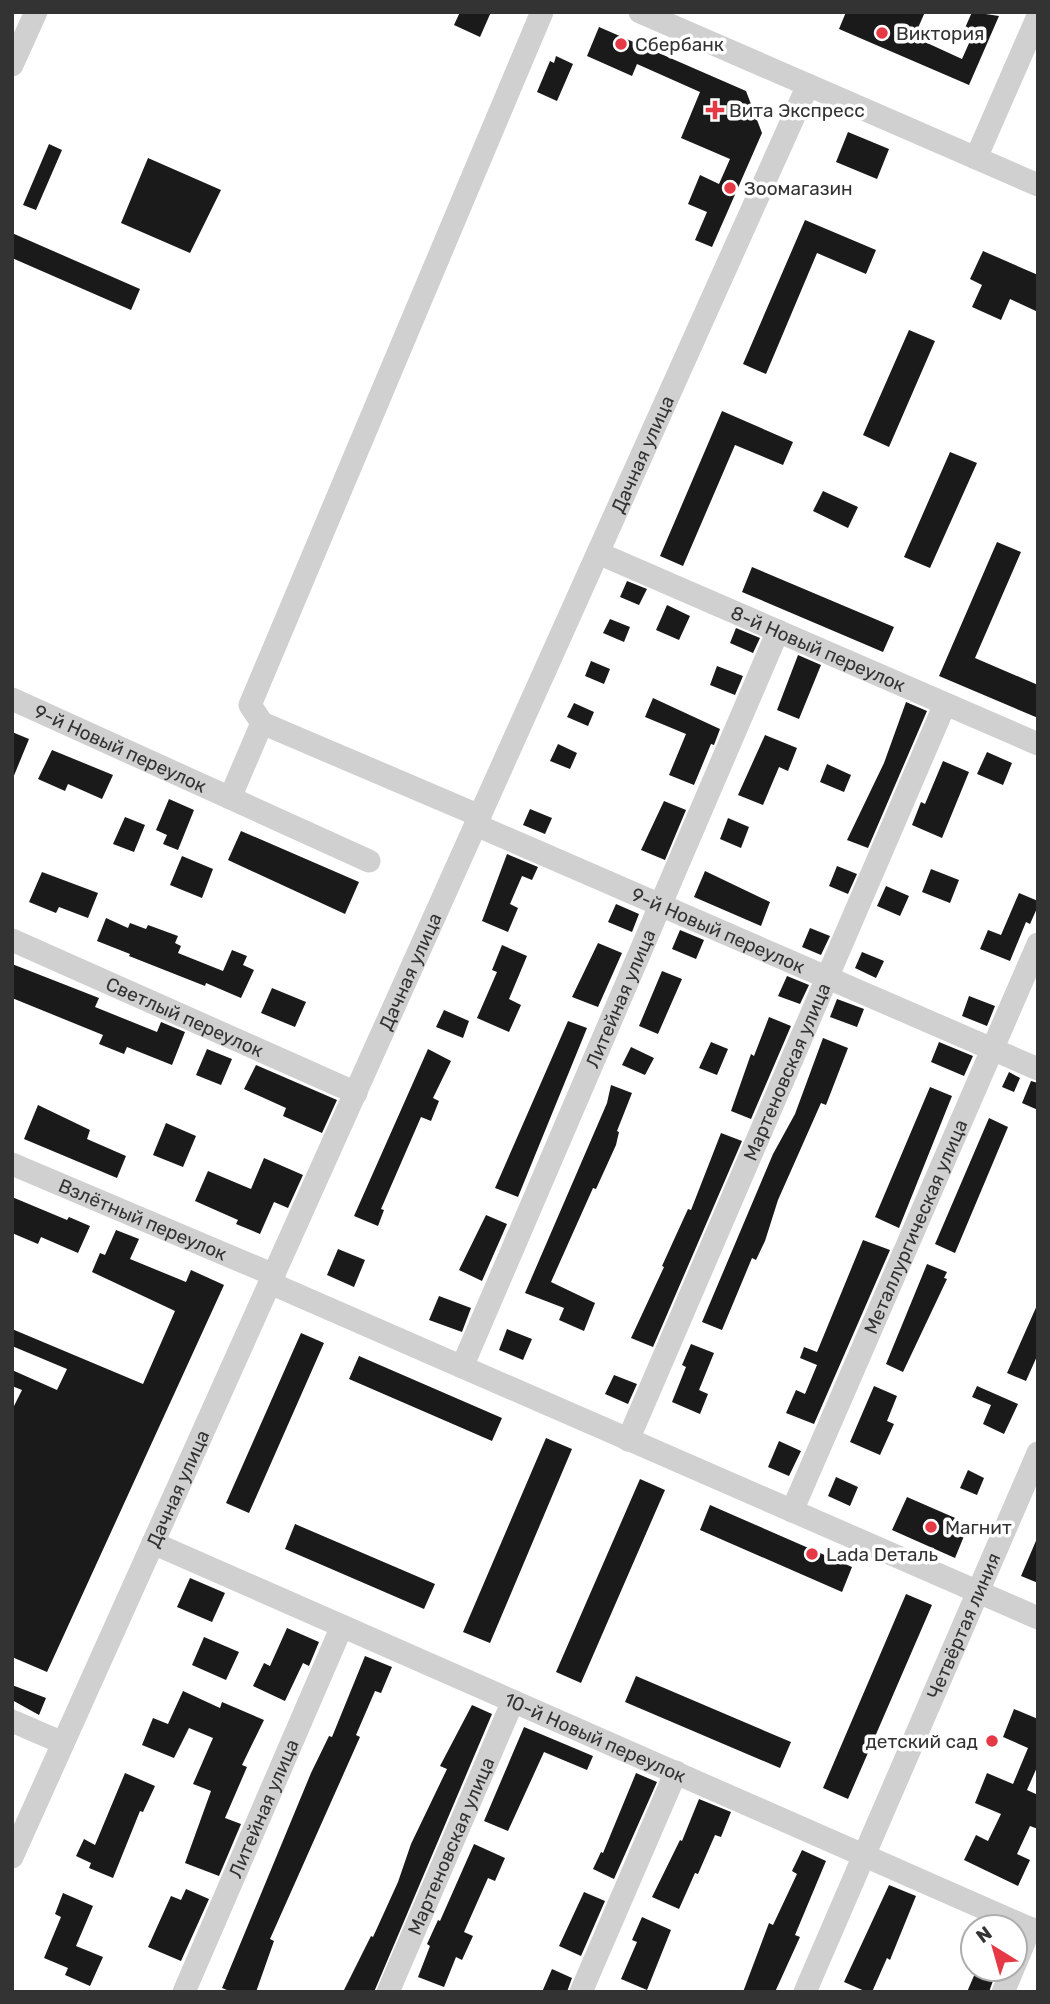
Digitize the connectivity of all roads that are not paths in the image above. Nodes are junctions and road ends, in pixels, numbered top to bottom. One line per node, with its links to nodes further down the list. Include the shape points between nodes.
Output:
1 (36, 12): 5 (street)
2 (542, 12): 13 (street, via 250,705)
3 (640, 12): 6 (street)
4 (1038, 16): 7 (street)
5 (12, 65)
6 (808, 85): 7 (street); 9 (street, Дачная улица)
7 (976, 158): 8 (street)
8 (1038, 185)
9 (598, 553): 10 (street, 8-й Новый переулок); 16 (street, Дачная улица)
10 (778, 631): 12 (street, 8-й Новый переулок); 18 (street, Литейная улица)
11 (12, 699): 15 (street, 9-й Новый переулок)
12 (945, 704): 14 (street, 8-й Новый переулок); 21 (street, Мартеновская улица)
13 (262, 723): 15 (street, 9-й Новый переулок); 16 (street, 9-й Новый переулок)
14 (1038, 744)
15 (230, 798): 17 (street, 9-й Новый переулок)
16 (478, 820): 18 (street, 9-й Новый переулок); 24 (street, Дачная улица)
17 (369, 861)
18 (660, 905): 21 (street, 9-й Новый переулок); 27 (street, Литейная улица)
19 (12, 940): 24 (street, Светлый переулок)
20 (1038, 944): 22 (street, Металлургическая улица)
21 (827, 978): 22 (street, 9-й Новый переулок); 28 (street, Мартеновская улица)
22 (992, 1049): 23 (street, 9-й Новый переулок); 30 (street, Металлургическая улица)
23 (1038, 1069)
24 (356, 1093): 26 (street, Дачная улица)
25 (12, 1164): 26 (street, Взлётный переулок)
26 (272, 1279): 27 (street); 31 (street, Дачная улица)
27 (462, 1367): 28 (street)
28 (628, 1440): 30 (street)
29 (1038, 1453): 32 (street, Четвёртая линия)
30 (792, 1511): 32 (street)
31 (153, 1543): 34 (street, 10-й Новый переулок); 37 (street, Дачная улица)
32 (978, 1592): 33 (street); 39 (street, Четвёртая линия)
33 (1038, 1618)
34 (342, 1626): 35 (street, 10-й Новый переулок); 42 (street, Литейная улица)
35 (513, 1701): 38 (street, 10-й Новый переулок); 43 (street, Мартеновская улица)
36 (12, 1721): 37 (street)
37 (63, 1743): 40 (street, Дачная улица)
38 (676, 1772): 39 (street, 10-й Новый переулок); 44 (street)
39 (864, 1855): 41 (street, 10-й Новый переулок); 45 (street, Четвёртая линия)
40 (12, 1857)
41 (1034, 1930)
42 (184, 1992)
43 (388, 1992)
44 (580, 1992)
45 (805, 1992)

